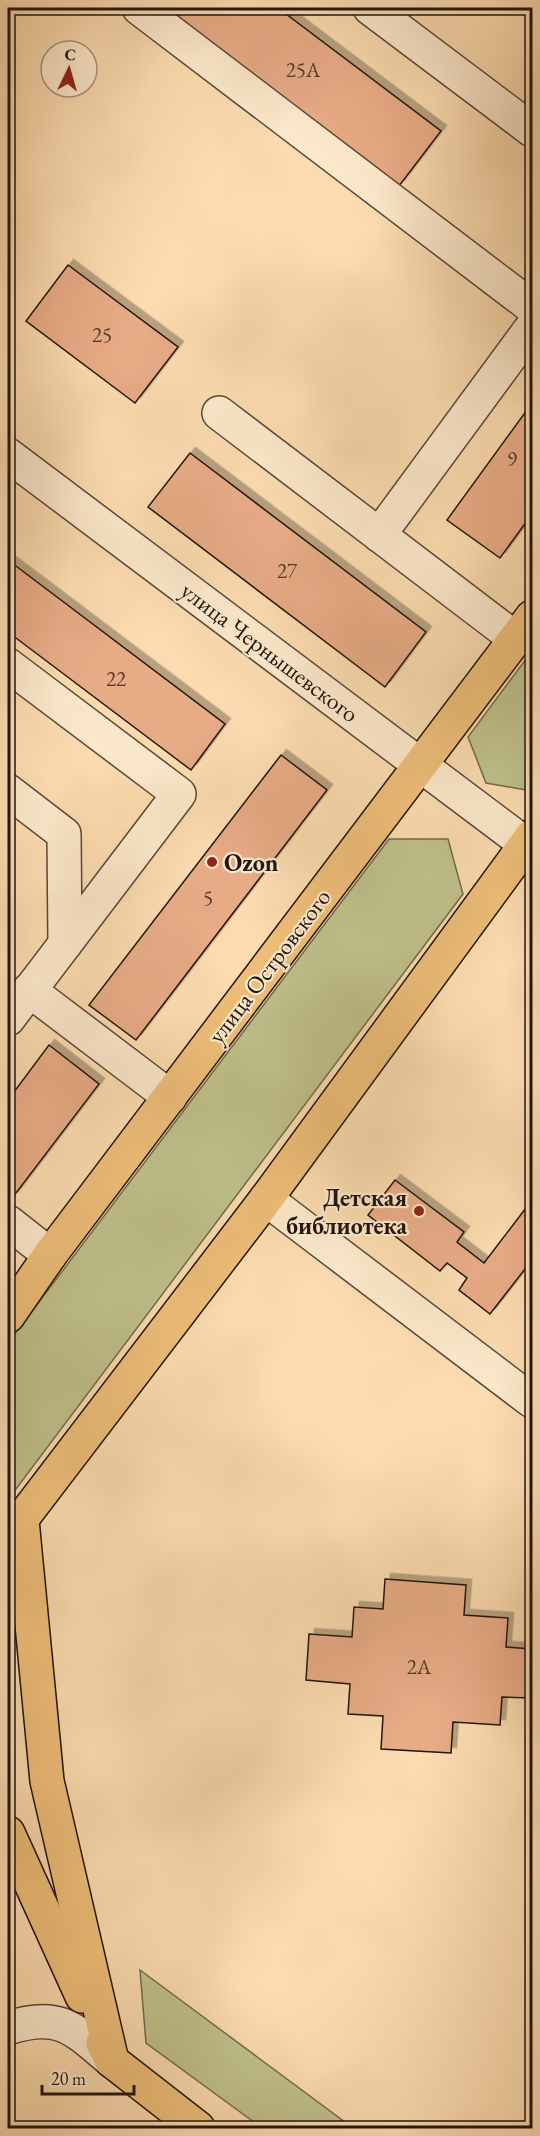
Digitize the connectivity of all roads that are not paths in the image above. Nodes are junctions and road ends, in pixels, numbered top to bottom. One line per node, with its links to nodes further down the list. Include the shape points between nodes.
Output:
1 (139, 8): 4 (street)
2 (370, 8): 3 (street)
3 (532, 130)
4 (532, 307)
5 (532, 327): 8 (street)
6 (219, 413): 8 (street)
7 (8, 455): 11 (street, улица Чернышевского)
8 (379, 534): 9 (street)
9 (524, 628): 11 (main road, улица Островского)
10 (8, 665): 14 (street, via 179,794)
11 (422, 765): 13 (street, улица Чернышевского); 17 (main road, улица Островского)
12 (8, 791): 14 (street, via 64,834)
13 (530, 843): 18 (main road)
14 (64, 944): 15 (street)
15 (29, 990): 16 (street); 17 (street)
16 (8, 1019)
17 (170, 1098): 20 (main road, улица Островского)
18 (266, 1199): 22 (street); 23 (main road)
19 (8, 1222): 20 (street)
20 (50, 1255): 21 (main road, улица Островского)
21 (8, 1316)
22 (532, 1401)
23 (12, 1526): 26 (main road, via 46,1781)
24 (8, 1833): 26 (main road)
25 (8, 2028): 26 (street, via 29,2021 62,2022)
26 (111, 2061): 27 (main road)
27 (198, 2128)

